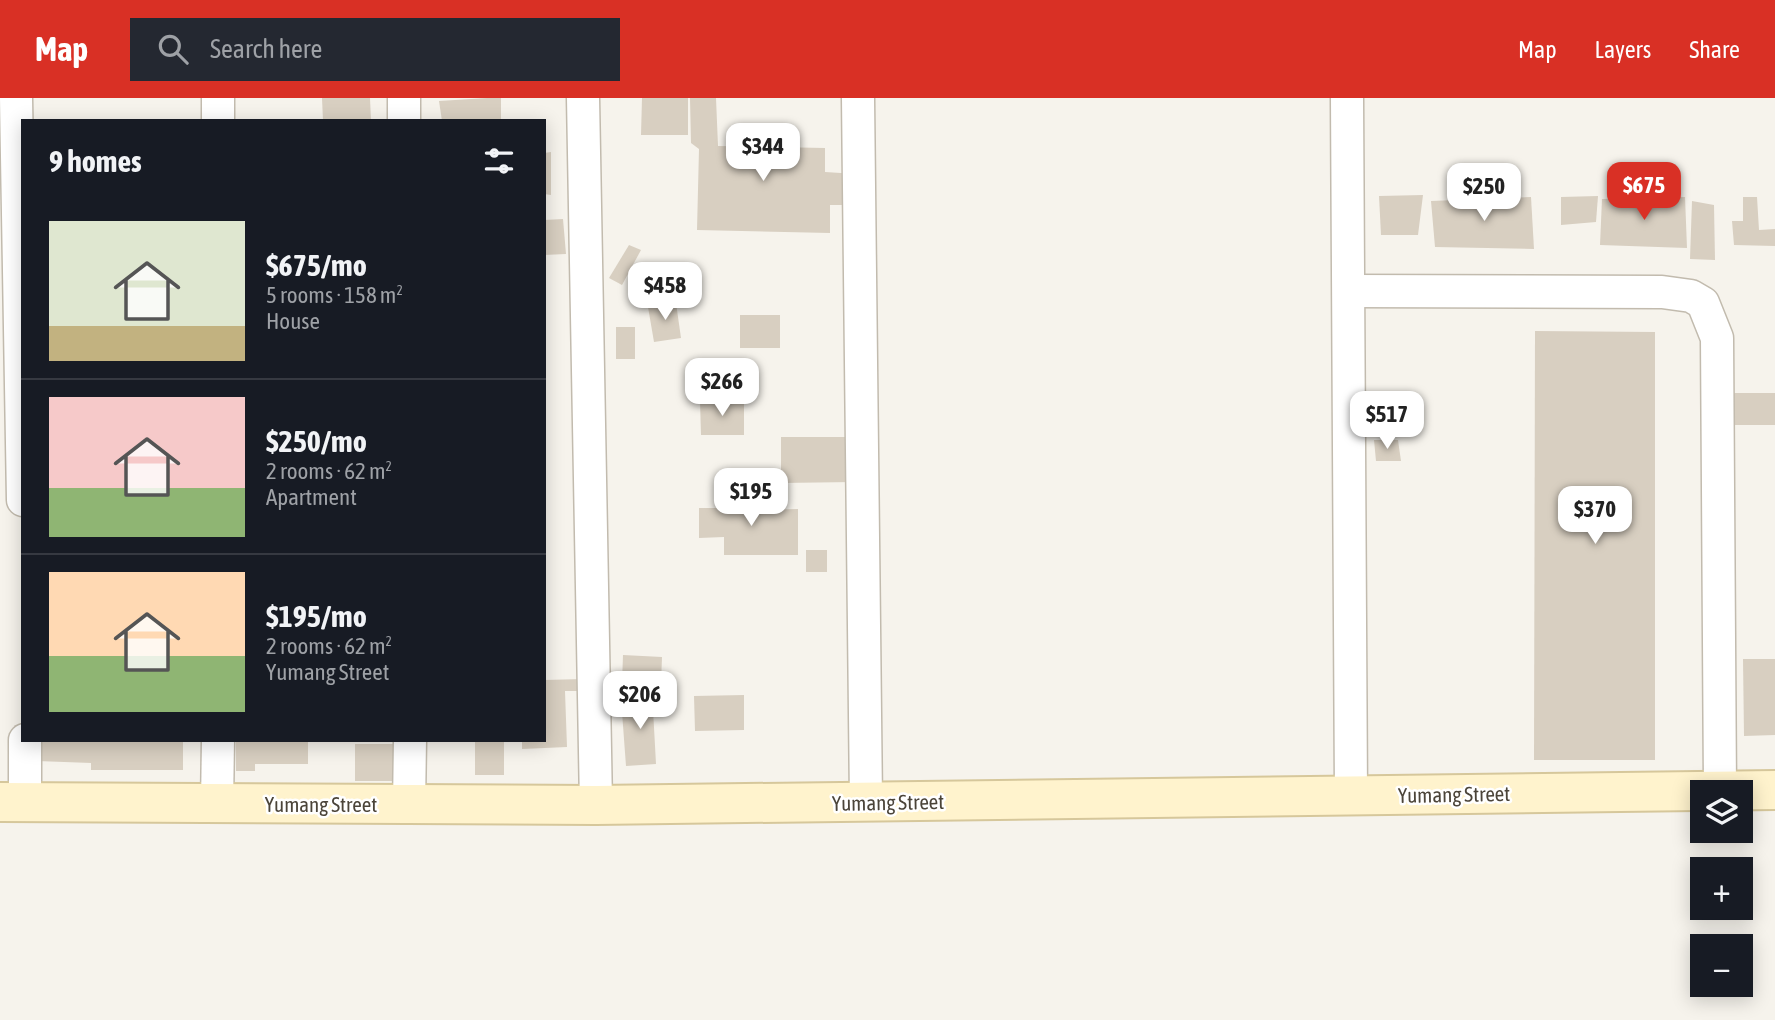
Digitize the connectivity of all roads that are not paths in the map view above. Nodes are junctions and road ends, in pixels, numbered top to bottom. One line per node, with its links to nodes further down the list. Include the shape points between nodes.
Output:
1 (16, 98): 10 (street)
2 (218, 98): 7 (street)
3 (404, 98): 8 (street)
4 (583, 98): 23 (street)
5 (858, 98): 20 (street)
6 (1347, 98): 9 (street)
7 (218, 119)
8 (404, 119)
9 (1349, 291): 14 (street, via 1662,292 1691,296 1703,303 1717,338); 18 (street)
10 (21, 385)
11 (25, 742): 19 (street)
12 (218, 742): 21 (street)
13 (410, 742): 22 (street)
14 (1720, 780)
15 (1690, 790): 18 (main road, Yumang Street)
16 (1753, 790): 17 (main road, Yumang Street)
17 (1775, 790)
18 (1351, 796): 20 (main road, Yumang Street)
19 (13, 802): 21 (main road, Yumang Street)
20 (866, 803): 23 (main road, Yumang Street)
21 (217, 804): 22 (main road, Yumang Street)
22 (409, 804): 23 (main road, Yumang Street)
23 (596, 805)

